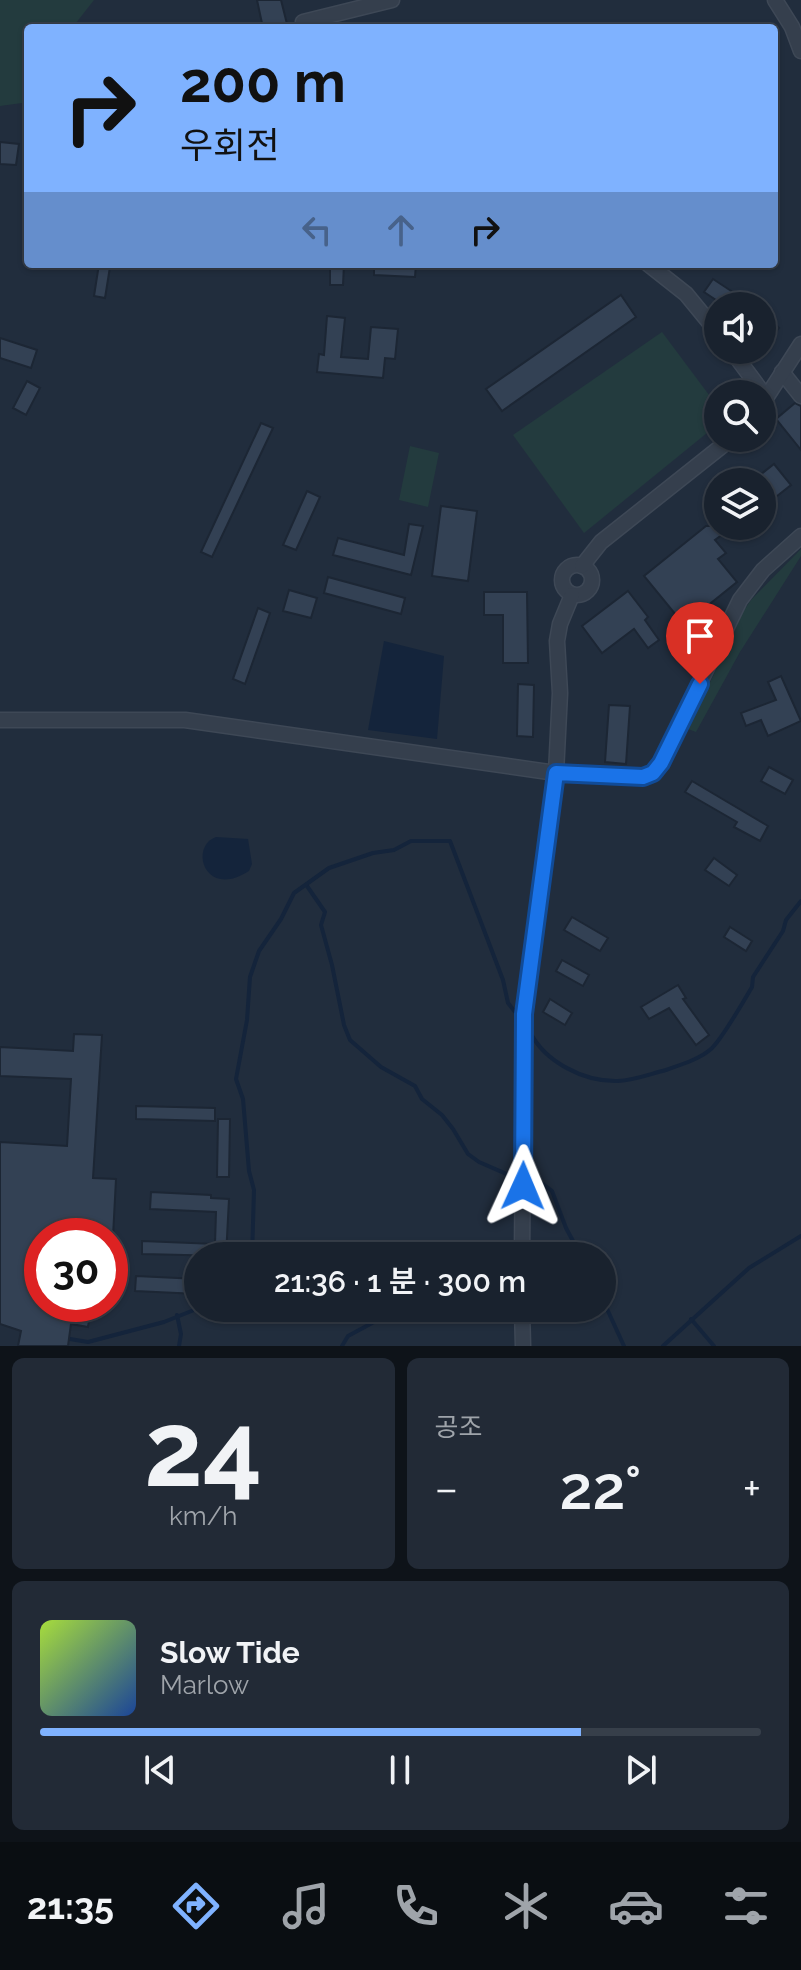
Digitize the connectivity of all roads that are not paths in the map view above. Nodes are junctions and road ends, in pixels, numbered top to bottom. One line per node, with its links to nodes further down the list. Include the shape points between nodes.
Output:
1 (392, 0): 3 (street)
2 (775, 0): 4 (street)
3 (303, 22)
4 (801, 51)
5 (653, 268): 6 (street)
6 (704, 316)
7 (801, 344): 8 (street)
8 (782, 372): 9 (street); 10 (street)
9 (776, 381)
10 (801, 396)
11 (714, 452): 14 (street, via 601,542 582,566 592,583 587,592 572,595 557,641)
12 (801, 536): 14 (street, via 763,570 740,600 653,773)
13 (0, 720): 14 (street, via 185,720)
14 (556, 773): 15 (street, via 523,1028)
15 (522, 1242)
16 (522, 1322): 17 (street)
17 (523, 1346)

